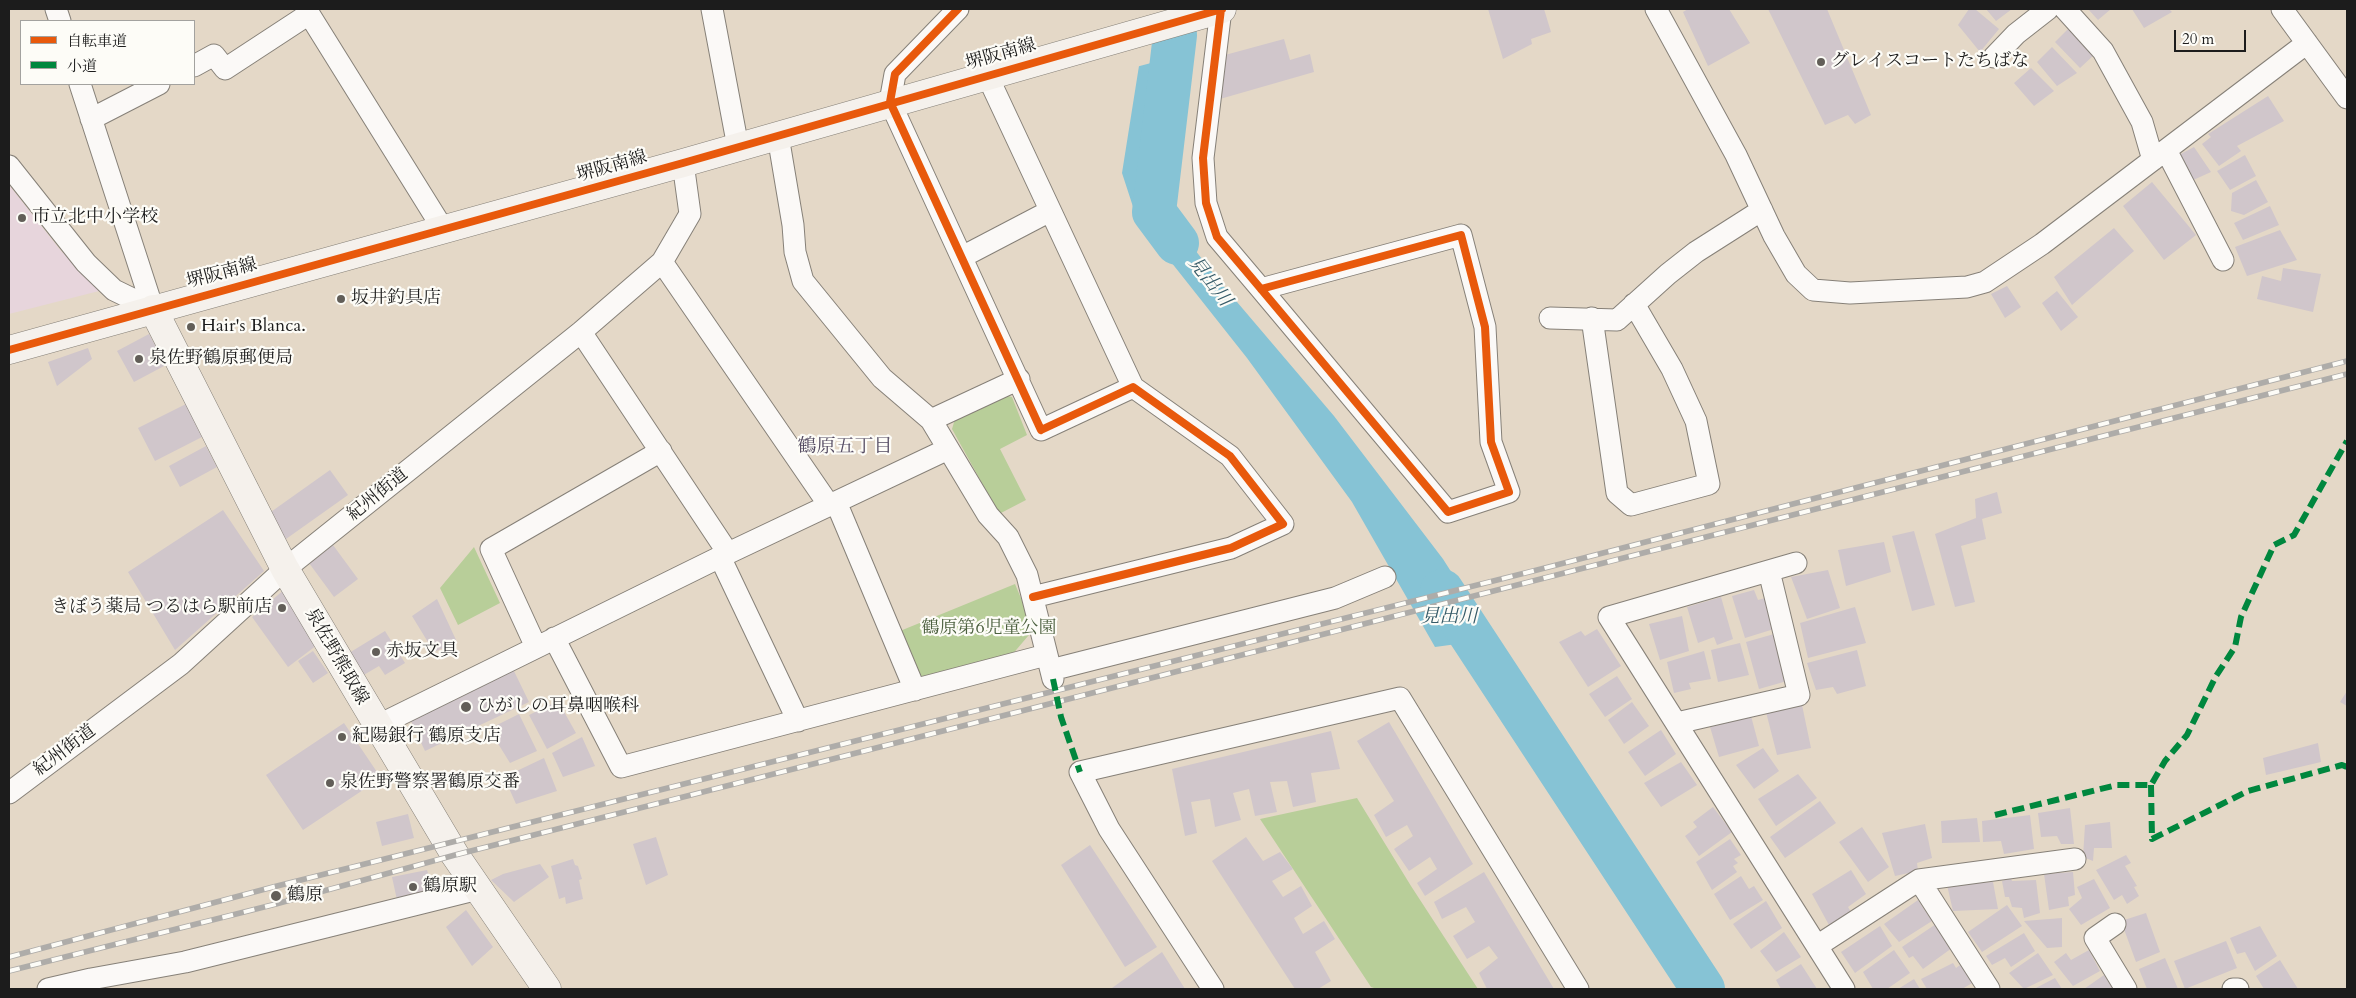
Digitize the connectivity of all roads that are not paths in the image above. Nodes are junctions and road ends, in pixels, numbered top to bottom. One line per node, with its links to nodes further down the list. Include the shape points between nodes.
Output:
1 (712, 9): 19 (street)
2 (958, 9): 16 (street, via 895,74)
3 (1656, 9): 23 (street, via 1736,155)
4 (2048, 9): 10 (street, via 2016,34)
5 (2065, 9): 20 (street, via 2103,51)
6 (2282, 9): 9 (street)
7 (1219, 10): 12 (main road, 堺阪南線); 29 (street, via 1203,158 1206,203 1218,237)
8 (308, 12): 11 (street, via 225,69 214,55); 25 (street)
9 (2307, 43): 15 (street); 20 (street)
10 (1994, 57)
11 (195, 65)
12 (986, 75): 16 (main road, 堺阪南線); 24 (street)
13 (80, 85): 17 (street)
14 (157, 85): 17 (street)
15 (2347, 98)
16 (890, 102): 18 (main road, 堺阪南線); 26 (street)
17 (91, 119): 31 (street)
18 (778, 136): 19 (main road, 堺阪南線); 38 (street, via 802,280 882,378)
19 (738, 147): 21 (main road, 堺阪南線)
20 (2159, 155): 23 (street, via 2034,249 1985,282 1967,287 1850,293 1813,290 1796,274); 27 (street)
21 (683, 163): 25 (main road, 堺阪南線); 28 (street, 紀州街道, via 690,214)
22 (9, 166): 31 (street, via 93,270 114,290)
23 (1762, 210): 30 (street, via 1696,252)
24 (1050, 211): 26 (street); 37 (street)
25 (443, 229): 31 (main road, 堺阪南線)
26 (962, 256): 36 (street)
27 (2223, 260)
28 (662, 262): 34 (street, 紀州街道); 41 (street)
29 (1261, 289): 29 (street, via 1448,512 1509,492 1491,442 1486,326 1461,235)
30 (1634, 304): 33 (street, via 1617,320); 33 (street, via 1672,369 1696,421 1710,484 1631,506 1617,493)
31 (153, 309): 35 (main road, 堺阪南線); 44 (main road, 泉佐野熊取線)
32 (1550, 318): 33 (street)
33 (1592, 318)
34 (581, 332): 40 (street); 44 (street, 紀州街道)
35 (9, 350)
36 (1018, 379): 37 (street, via 1041,430); 38 (street)
37 (1133, 387): 47 (street, via 1230,456 1283,524 1231,548)
38 (931, 420): 39 (street)
39 (948, 449): 41 (street); 47 (street, via 988,515 1008,537)
40 (661, 451): 42 (street); 48 (street, via 491,549)
41 (833, 504): 42 (street); 50 (street)
42 (724, 555): 48 (street); 51 (street)
43 (1796, 563): 45 (street)
44 (285, 569): 53 (main road, 泉佐野熊取線); 54 (street, 紀州街道, via 181,664)
45 (1769, 571): 52 (street, via 1799,695); 52 (street, via 1609,617)
46 (1385, 577): 49 (street, via 1335,598)
47 (1033, 597): 49 (street)
48 (545, 643): 51 (street, via 620,767); 53 (street)
49 (1050, 668): 50 (street)
50 (915, 690): 51 (street)
51 (798, 720)
52 (1677, 723): 59 (street)
53 (376, 726): 57 (main road, 泉佐野熊取線)
54 (9, 793)
55 (2075, 859): 56 (street)
56 (1919, 880): 59 (street); 65 (street)
57 (478, 889): 60 (street, via 185,962); 61 (main road, 泉佐野熊取線)
58 (2116, 924): 66 (street, via 2096,938)
59 (1817, 946): 64 (street)
60 (48, 989)
61 (547, 989)
62 (1213, 989): 63 (street, via 1109,829 1080,772 1400,698)
63 (1578, 989)
64 (1844, 989)
65 (1989, 989)
66 (2126, 989)
67 (2234, 989): 68 (street)
68 (2238, 989)

